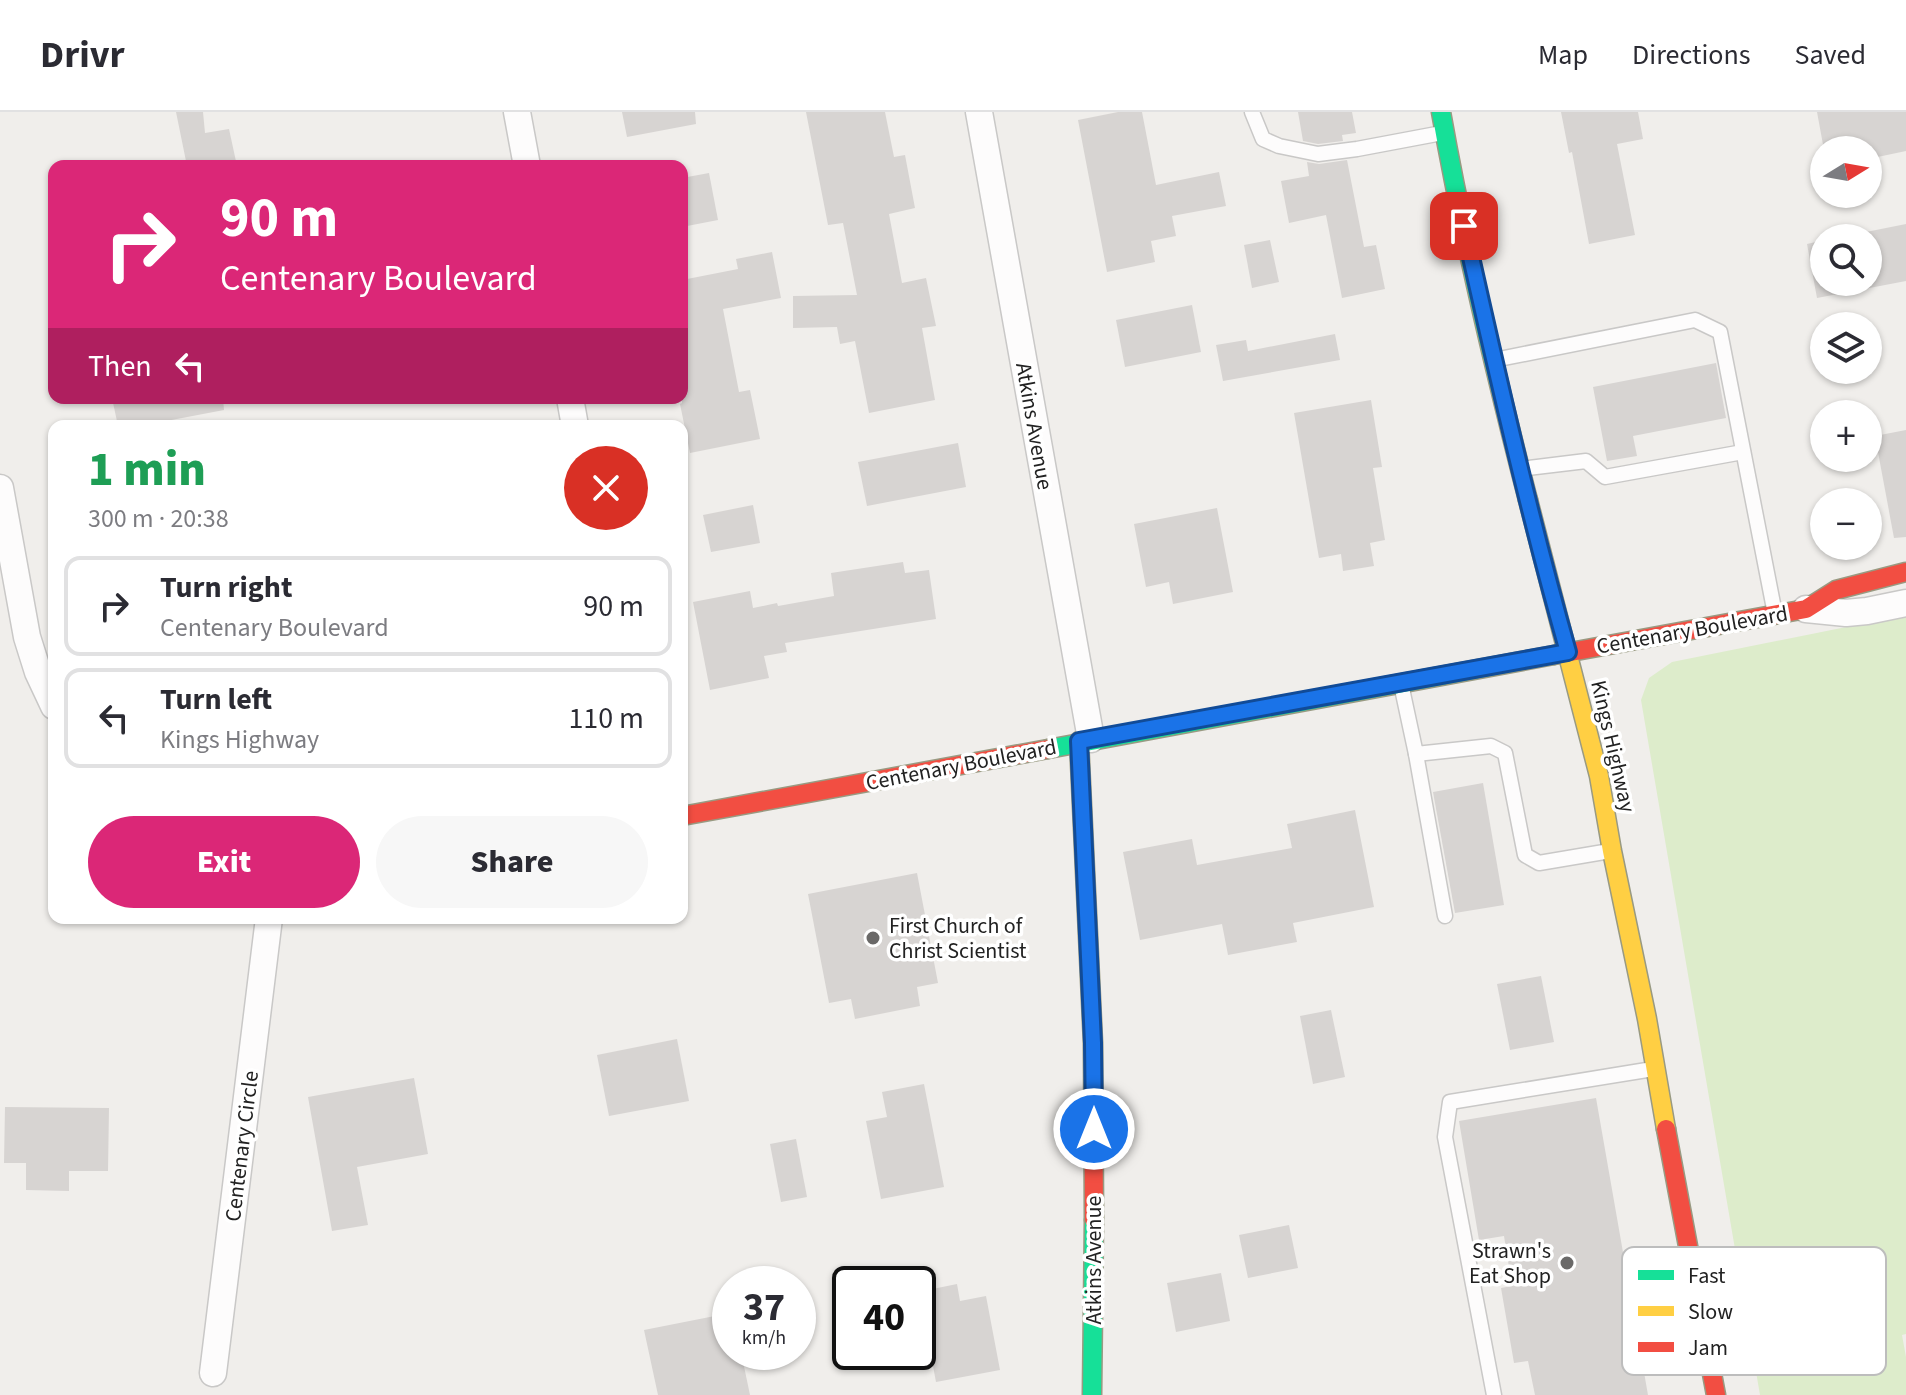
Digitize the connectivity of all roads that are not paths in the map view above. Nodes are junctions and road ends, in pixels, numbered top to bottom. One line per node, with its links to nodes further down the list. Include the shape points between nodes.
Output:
1 (517, 112): 6 (street)
2 (979, 112): 18 (street, Atkins Avenue)
3 (1252, 112): 5 (lane, via 1263,139 1318,154)
4 (1441, 112): 5 (street, Kings Highway)
5 (1445, 133): 7 (street, Kings Highway)
6 (526, 160)
7 (1494, 361): 8 (lane, via 1695,320 1720,332); 9 (street, Kings Highway)
8 (1743, 452): 9 (lane, via 1605,477 1586,461); 14 (lane)
9 (1520, 469): 15 (street, Kings Highway)
10 (0, 488): 17 (street, via 27,637)
11 (1906, 572): 13 (street, Centenary Boulevard, via 1836,590)
12 (1906, 603): 13 (street, Centenary Boulevard, via 1846,613)
13 (1806, 609): 14 (street, Centenary Boulevard)
14 (1775, 614): 15 (street, Centenary Boulevard)
15 (1568, 652): 16 (street, Centenary Boulevard); 21 (street, Kings Highway)
16 (1401, 683): 18 (street, Centenary Boulevard); 19 (lane)
17 (48, 693)
18 (1085, 740): 20 (street, Centenary Boulevard); 28 (street, Atkins Avenue, via 1093,1043)
19 (1416, 754): 21 (lane, via 1491,746 1505,753 1525,855 1539,863); 22 (lane)
20 (688, 815)
21 (1612, 851): 24 (street, Kings Highway)
22 (1445, 916)
23 (268, 924): 26 (street, Centenary Circle)
24 (1655, 1068): 25 (street, Kings Highway); 29 (lane, via 1450,1102 1445,1137)
25 (1687, 1247)
26 (213, 1373)
27 (1712, 1375): 30 (street, Kings Highway)
28 (1092, 1395)
29 (1494, 1395)
30 (1716, 1395)

